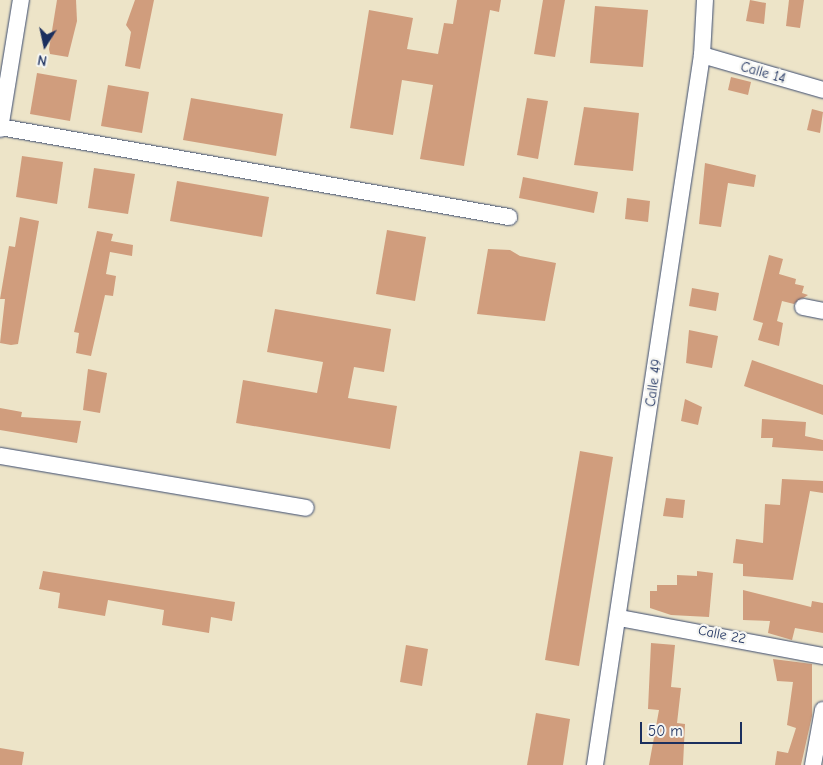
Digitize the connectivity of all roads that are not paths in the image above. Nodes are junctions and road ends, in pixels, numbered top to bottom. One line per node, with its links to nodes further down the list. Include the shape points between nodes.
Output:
1 (21, 0): 5 (street)
2 (704, 0): 3 (street, Calle 49)
3 (702, 55): 4 (street, Calle 14); 11 (street, Calle 49)
4 (823, 90)
5 (0, 128): 6 (street)
6 (509, 217)
7 (803, 307): 8 (street)
8 (823, 311)
9 (0, 456): 10 (street)
10 (306, 508)
11 (620, 618): 12 (street, Calle 22); 14 (street, Calle 49)
12 (823, 656)
13 (823, 710): 15 (street)
14 (595, 765)
15 (814, 765)

